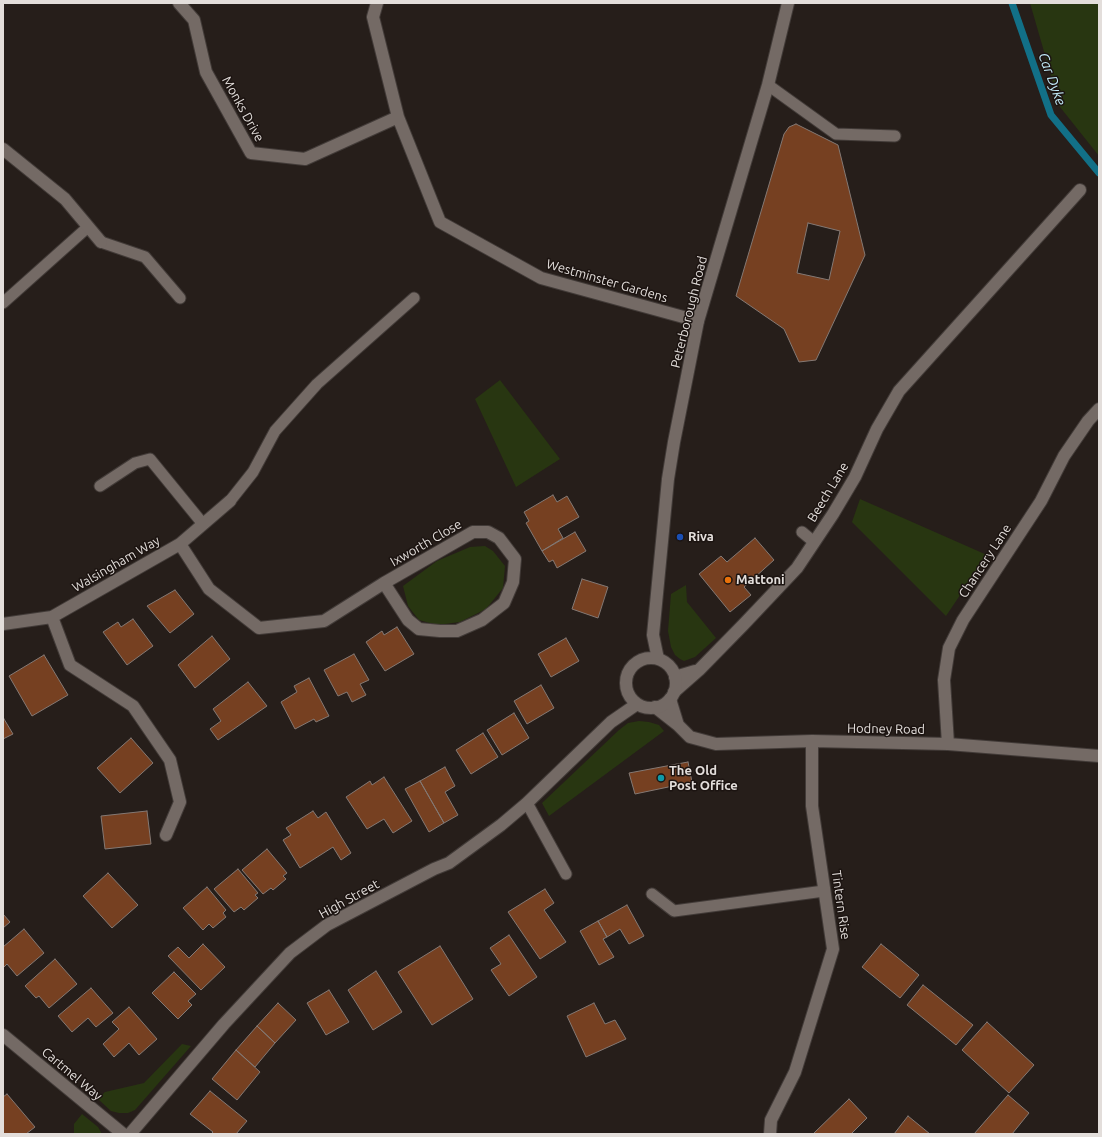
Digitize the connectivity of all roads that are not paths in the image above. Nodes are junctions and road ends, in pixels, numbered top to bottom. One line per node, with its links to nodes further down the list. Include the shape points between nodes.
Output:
1 (179, 3): 5 (street, Monks Drive, via 194,20 206,72 251,153 305,159)
2 (377, 3): 5 (street, Westminster Gardens, via 372,17)
3 (788, 3): 4 (street, Peterborough Road)
4 (768, 85): 6 (lane, via 836,134); 14 (street, Peterborough Road)
5 (398, 117): 14 (street, Westminster Gardens, via 440,222 541,278)
6 (895, 136)
7 (3, 149): 9 (street, via 65,199)
8 (1080, 190): 20 (street, Beech Lane, via 899,391 855,477)
9 (88, 227): 10 (street); 13 (lane)
10 (101, 242): 11 (lane, via 145,257)
11 (180, 298)
12 (414, 298): 17 (lane, via 317,384 275,431 253,472)
13 (3, 303)
14 (698, 321): 25 (street, Peterborough Road, via 668,479)
15 (1099, 409): 37 (street, Chancery Lane, via 1064,456 1041,501 963,620 949,648 944,680)
16 (100, 486): 18 (lane, via 135,463 150,459)
17 (230, 501): 18 (street, Walsingham Way)
18 (203, 524): 21 (street, Walsingham Way)
19 (802, 532): 20 (lane)
20 (814, 542): 28 (street, Beech Lane, via 797,568)
21 (180, 544): 22 (street, Ixworth Close, via 209,589 259,628 324,621); 23 (street, Walsingham Way)
22 (384, 583): 22 (street, Ixworth Close, via 472,532 488,532 499,538 516,560 513,582 504,602 482,620 458,631 419,629 408,620)
23 (52, 617): 24 (street, Walsingham Way); 40 (street, via 70,665 133,706 170,760 180,802)
24 (3, 624)
25 (653, 634): 26 (street, Peterborough Road); 27 (street, Peterborough Road)
26 (658, 658): 27 (street); 29 (street, via 669,665)
27 (642, 659): 30 (street, via 631,667 626,676)
28 (699, 670): 29 (street, Beech Lane); 31 (street, Beech Lane)
29 (676, 677): 31 (street)
30 (629, 695): 32 (street); 34 (street, High Street)
31 (672, 696): 33 (street, via 662,705); 35 (street)
32 (637, 704): 33 (street, via 646,708); 34 (street, High Street)
33 (655, 707): 35 (street, Hodney Road)
34 (610, 722): 39 (street, High Street)
35 (678, 725): 36 (street, Hodney Road, via 690,737 716,744)
36 (812, 742): 37 (street, Hodney Road); 42 (street, Tintern Rise, via 812,806)
37 (948, 744): 38 (street, Hodney Road)
38 (1099, 756)
39 (526, 803): 41 (lane); 46 (street, High Street, via 449,863 327,925 290,953 224,1024)
40 (166, 835)
41 (566, 874)
42 (824, 891): 43 (lane, via 674,911); 47 (street, Tintern Rise, via 833,949 795,1072 771,1120)
43 (652, 894)
44 (3, 1035): 45 (street, Cartmel Way)
45 (123, 1134)
46 (130, 1134)
47 (770, 1134)

